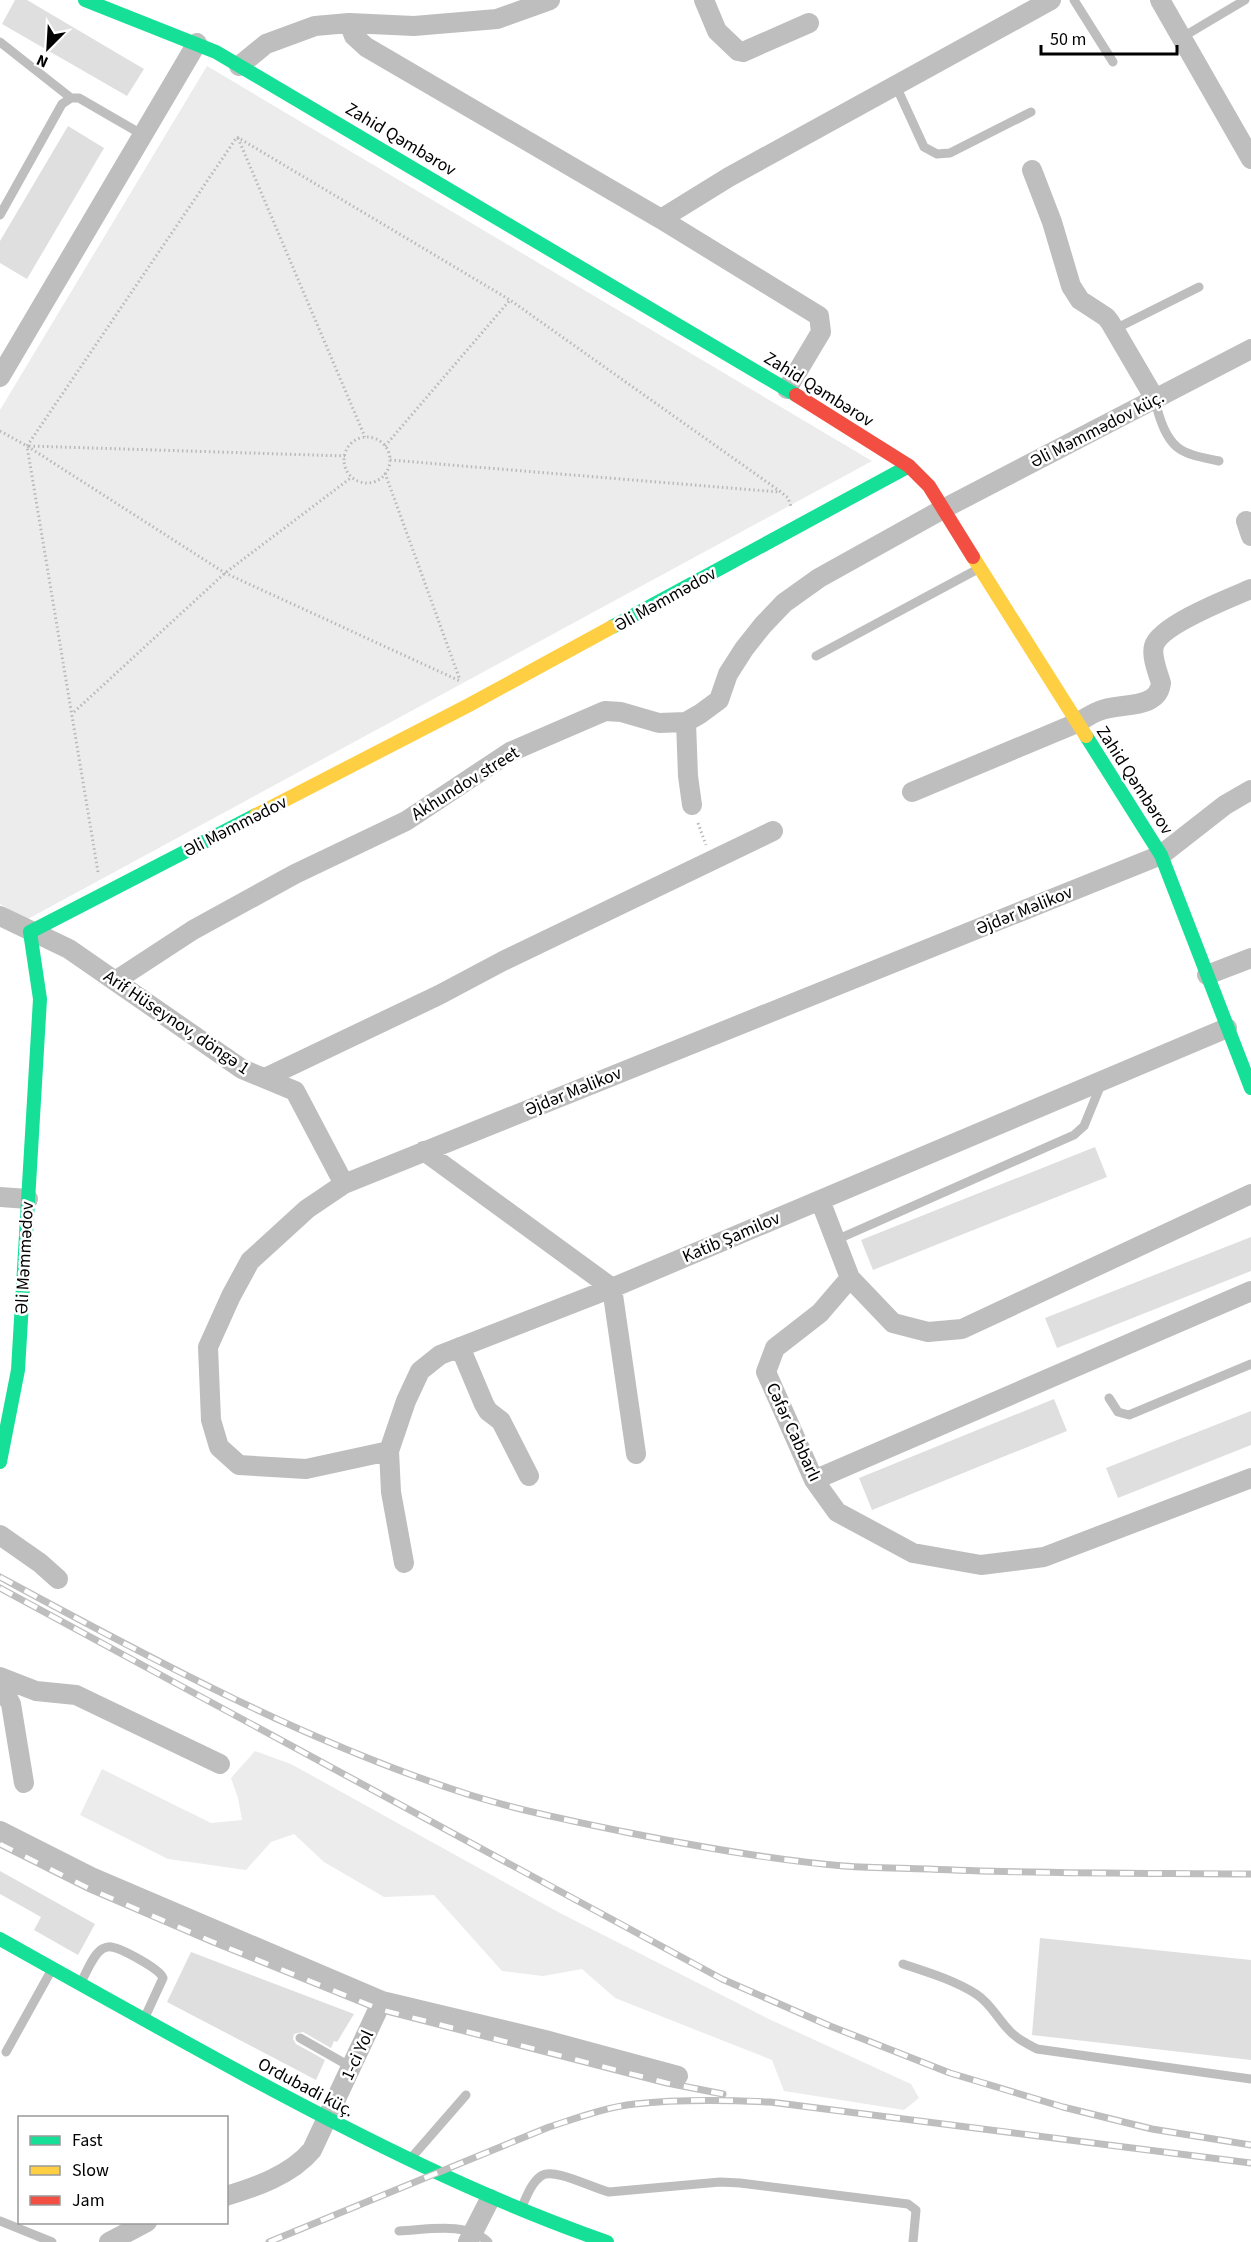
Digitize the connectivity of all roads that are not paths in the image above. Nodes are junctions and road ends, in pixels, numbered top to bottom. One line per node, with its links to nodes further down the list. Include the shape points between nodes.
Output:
1 (84, 0): 12 (street, Zahid Qəmbərov)
2 (550, 0): 8 (street, via 497,19 414,26)
3 (704, 0): 9 (street, via 717,31 738,51 747,52)
4 (1051, 0): 15 (street)
5 (1074, 0): 13 (lane)
6 (1160, 0): 10 (street)
7 (1245, 0): 10 (lane)
8 (349, 23): 14 (street, via 315,26 266,44); 22 (street, via 354,36 366,47)
9 (809, 23)
10 (1181, 38): 19 (street)
11 (0, 42): 16 (lane)
12 (197, 43): 14 (street, Zahid Qəmbərov); 18 (street)
13 (1113, 62)
14 (239, 66): 27 (street, Zahid Qəmbərov)
15 (896, 86): 17 (lane, via 924,147 937,154 950,153); 22 (street, via 729,177)
16 (70, 98): 18 (lane, via 79,98); 21 (lane, via 62,104)
17 (1031, 112)
18 (143, 135): 26 (street)
19 (1251, 159)
20 (1032, 170): 24 (street, via 1071,286 1080,300 1106,317)
21 (0, 215)
22 (661, 219): 27 (street, via 819,316 821,332)
23 (1199, 287): 24 (lane)
24 (1115, 329): 28 (street)
25 (1251, 349): 28 (street, Əli Məmmədov küç.)
26 (0, 377)
27 (787, 389): 30 (street, Zahid Qəmbərov)
28 (1155, 399): 29 (lane, via 1159,418 1177,447); 31 (street, Əli Məmmədov küç.)
29 (1219, 461)
30 (909, 466): 31 (street, Zahid Qəmbərov, via 929,486); 43 (street, Əli Məmmədov, via 480,699)
31 (943, 509): 32 (street, Zahid Qəmbərov); 35 (street, via 819,578 784,603 744,649 728,674 719,700)
32 (980, 568): 34 (lane); 36 (street, Zahid Qəmbərov)
33 (1251, 589): 36 (street, via 1186,619 1159,637 1153,651 1161,683 1155,697 1099,710)
34 (816, 656)
35 (686, 722): 39 (street); 46 (street, Akhundov street, via 659,723 605,711 510,752 406,821 295,874 193,930)
36 (1077, 723): 38 (street); 41 (street, Zahid Qəmbərov)
37 (1251, 790): 41 (street, Əjdər Məlikov, via 1225,805)
38 (912, 792)
39 (692, 805)
40 (772, 831): 49 (street)
41 (1161, 855): 45 (street, Zahid Qəmbərov); 52 (street, Əjdər Məlikov)
42 (0, 916): 43 (street, Arif Hüseynov, döngə 1)
43 (30, 932): 46 (street, Arif Hüseynov, döngə 1, via 69,949); 56 (street, Əli Məmmədov, via 40,999)
44 (1251, 958): 45 (street)
45 (1207, 975): 47 (street, Zahid Qəmbərov)
46 (116, 981): 49 (street, Arif Hüseynov, döngə 1, via 242,1069)
47 (1227, 1028): 48 (street, Zahid Qəmbərov); 50 (street, Katib Şamilov)
48 (1244, 1050): 51 (street, Zahid Qəmbərov)
49 (265, 1078): 53 (street, Arif Hüseynov, döngə 1, via 295,1091)
50 (1103, 1080): 57 (street, Katib Şamilov); 58 (lane, via 1084,1126 1074,1135)
51 (1251, 1088)
52 (424, 1151): 53 (street, Əjdər Məlikov); 60 (street)
53 (344, 1184): 65 (street, Əjdər Məlikov, via 307,1209 250,1261 208,1347 211,1420 219,1447 239,1465 306,1469)
54 (1251, 1194): 59 (street, via 962,1329 928,1332 893,1323)
55 (0, 1197): 56 (street)
56 (28, 1199): 67 (street, Əli Məmmədov, via 18,1370)
57 (820, 1200): 58 (street); 60 (street, Katib Şamilov)
58 (836, 1239): 59 (street)
59 (850, 1278): 70 (street, Cəfər Cabbarlı, via 820,1313 775,1348 766,1372)
60 (612, 1288): 62 (street, Katib Şamilov); 66 (street)
61 (1251, 1291): 70 (street)
62 (460, 1347): 65 (street, Katib Şamilov, via 440,1355 420,1371); 68 (street, via 484,1404 501,1421)
63 (1251, 1364): 64 (lane, via 1129,1415 1118,1412)
64 (1109, 1398)
65 (389, 1451): 72 (street, Katib Şamilov, via 391,1492)
66 (636, 1454)
67 (0, 1462)
68 (529, 1476)
69 (1251, 1478): 70 (street, Cəfər Cabbarlı, via 1044,1557 981,1565 913,1553 837,1512)
70 (814, 1480)
71 (0, 1535): 73 (street)
72 (404, 1563)
73 (58, 1579)
74 (0, 1677): 76 (street, via 36,1691 76,1695)
75 (0, 1684): 77 (street, via 11,1704)
76 (220, 1764)
77 (24, 1783)
78 (0, 1831): 83 (street, via 91,1877)
79 (0, 1939): 81 (street, Ordubadi küç.)
80 (903, 1964): 89 (lane, via 976,1994 1019,2040 1037,2049)
81 (52, 1968): 82 (street, Ordubadi küç.); 86 (lane)
82 (80, 1984): 84 (street, Ordubadi küç.); 84 (lane, via 97,1954 111,1946 153,1967 163,1978)
83 (382, 2001): 87 (street, 1-ci Yol); 88 (street)
84 (144, 2020): 91 (street, Ordubadi küç.)
85 (300, 2038): 87 (lane)
86 (6, 2052)
87 (351, 2067): 91 (street, 1-ci Yol)
88 (678, 2076)
89 (1251, 2079)
90 (466, 2095): 92 (lane)
91 (327, 2119): 92 (street, Ordubadi küç.); 93 (street, 1-ci Yol, via 302,2162)
92 (408, 2161): 94 (street, Ordubadi küç.)
93 (228, 2195)
94 (489, 2199): 95 (street, Ordubadi küç.); 99 (street)
95 (520, 2211): 102 (street, Ordubadi küç.); 103 (lane, via 533,2184 551,2172 609,2192 740,2183 908,2205 916,2210)
96 (0, 2221): 100 (lane)
97 (145, 2224): 101 (street)
98 (399, 2231): 99 (lane, via 460,2229)
99 (476, 2239)
100 (52, 2242)
101 (109, 2242)
102 (607, 2242)
103 (913, 2242)

